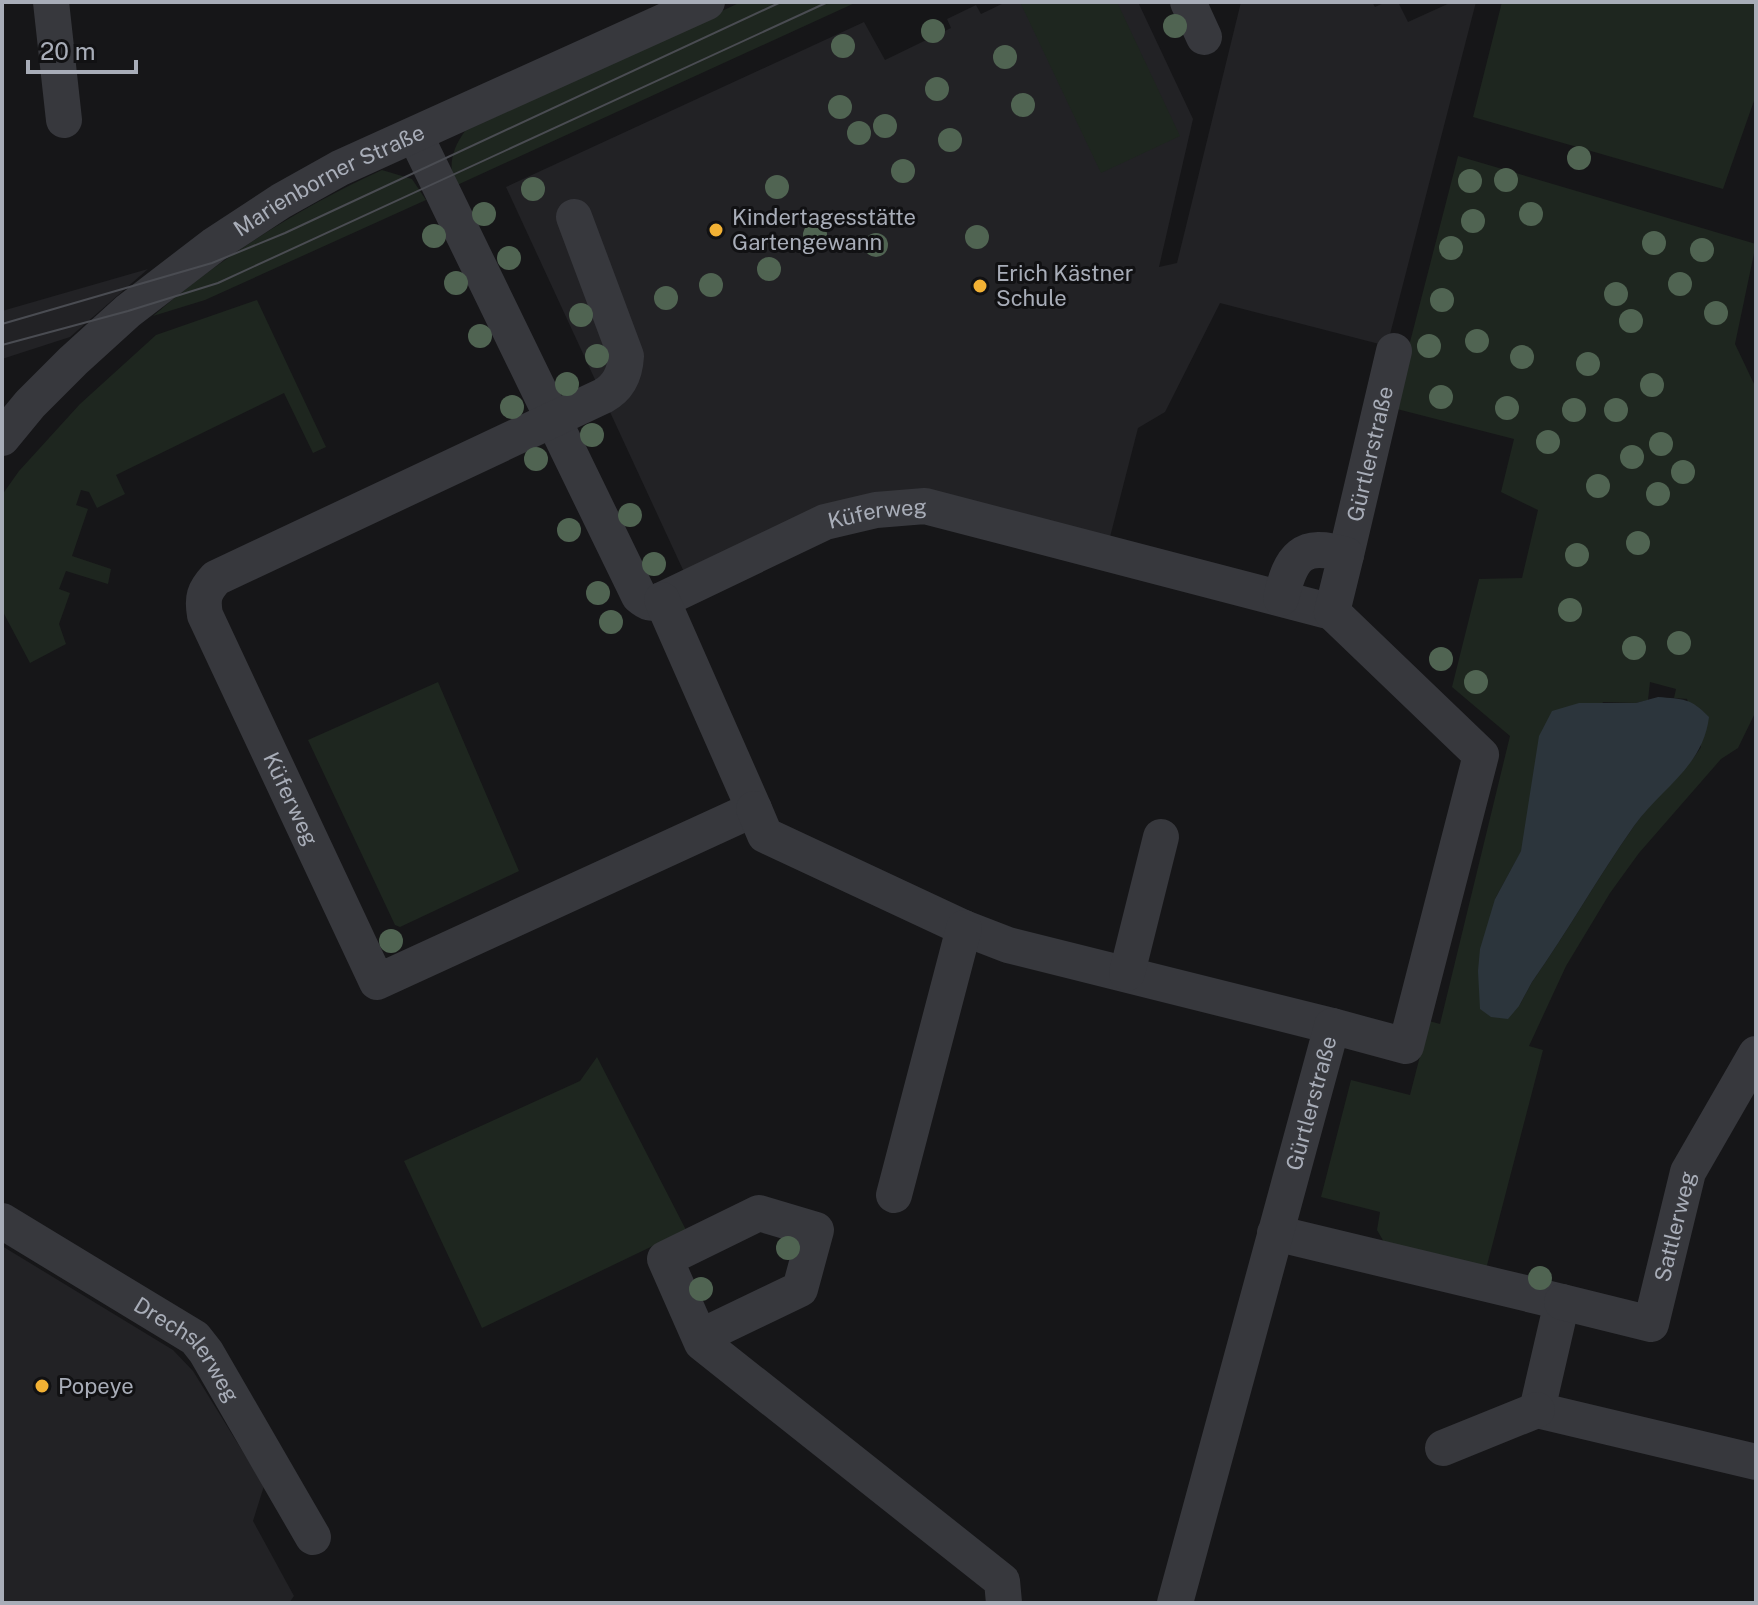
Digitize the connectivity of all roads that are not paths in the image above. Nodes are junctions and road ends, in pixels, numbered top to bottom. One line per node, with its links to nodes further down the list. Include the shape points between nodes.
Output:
1 (51, 2): 5 (street)
2 (707, 2): 6 (street, Marienborner Straße)
3 (1188, 2): 4 (street)
4 (1204, 37)
5 (64, 120)
6 (415, 135): 9 (street); 10 (street, Marienborner Straße, via 281,201 174,275 83,351)
7 (574, 217): 9 (street, via 626,356 625,366 610,392)
8 (1394, 351): 12 (street, Gürtlerstraße)
9 (553, 420): 14 (street, via 639,596 647,603); 16 (street, Küferweg, via 216,578 202,599 377,982)
10 (2, 438)
11 (1106, 554): 13 (street, Gürtlerstraße); 14 (street, Küferweg, via 925,506 876,510 825,522)
12 (1346, 555): 13 (street, via 1306,551 1292,564); 15 (street, Gürtlerstraße)
13 (1281, 598): 15 (street, Gürtlerstraße)
14 (662, 600): 16 (street)
15 (1332, 612): 20 (street, Gürtlerstraße, via 1481,755 1406,1046)
16 (754, 809): 18 (street, via 765,835)
17 (1161, 837): 19 (street)
18 (964, 928): 19 (street, via 1008,945); 22 (street)
19 (1127, 973): 20 (street)
20 (1332, 1026): 24 (street, Gürtlerstraße)
21 (1756, 1054): 25 (street, Sattlerweg, via 1688,1172 1651,1324)
22 (894, 1195)
23 (2, 1221): 30 (street, Drechslerweg, via 195,1338)
24 (1275, 1233): 25 (street, Sattlerweg); 32 (street, Gürtlerstraße)
25 (1562, 1302): 27 (street)
26 (700, 1337): 31 (street, via 1002,1581)
27 (1537, 1410): 28 (street); 29 (street)
28 (1443, 1448)
29 (1756, 1462)
30 (313, 1537)
31 (1004, 1603)
32 (1175, 1603)

